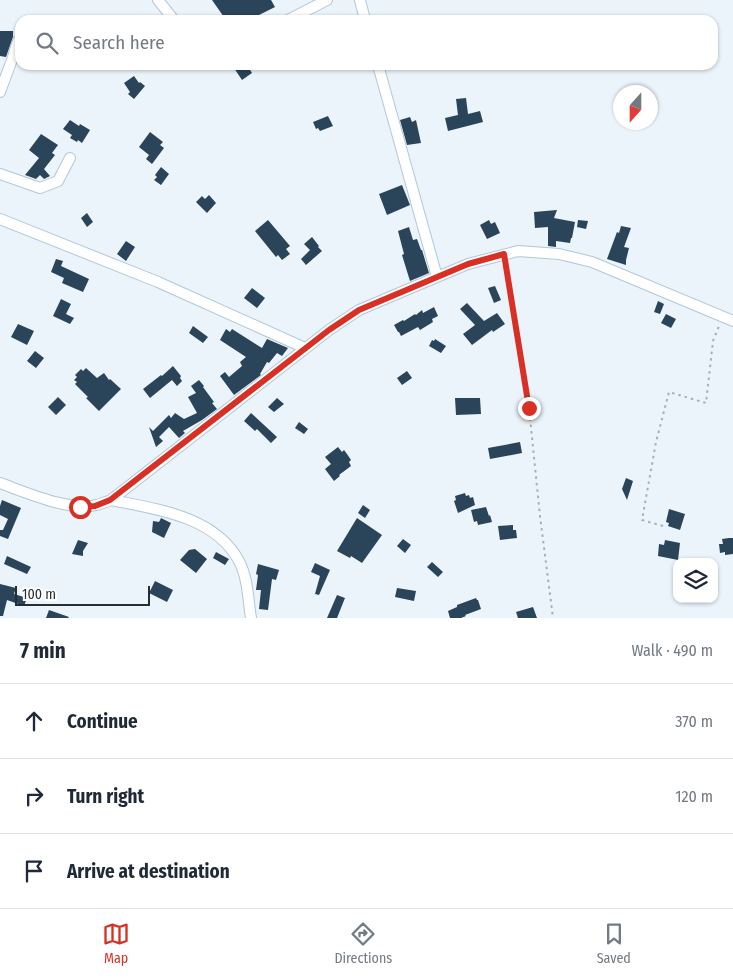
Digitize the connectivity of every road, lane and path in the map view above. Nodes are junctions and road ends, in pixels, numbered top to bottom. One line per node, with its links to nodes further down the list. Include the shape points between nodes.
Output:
1 (158, 0): 4 (street)
2 (327, 0): 5 (street)
3 (360, 0): 6 (street)
4 (170, 15)
5 (298, 15)
6 (364, 15)
7 (15, 53): 9 (street)
8 (379, 70): 14 (street)
9 (0, 92)
10 (70, 158): 11 (street, via 58,180 40,188)
11 (0, 174)
12 (0, 219): 17 (street, via 158,282)
13 (504, 254): 14 (street); 15 (street, via 518,251 560,254 592,262); 22 (path, via 529,408)
14 (437, 277): 17 (street, via 359,310)
15 (723, 317): 16 (street); 20 (path, via 713,341 706,404 669,392 642,520)
16 (733, 321)
17 (305, 348): 19 (street)
18 (0, 484): 19 (street, via 65,505 95,506)
19 (110, 500): 21 (street, via 175,514 222,538 240,562)
20 (663, 526)
21 (251, 618)
22 (553, 618)

